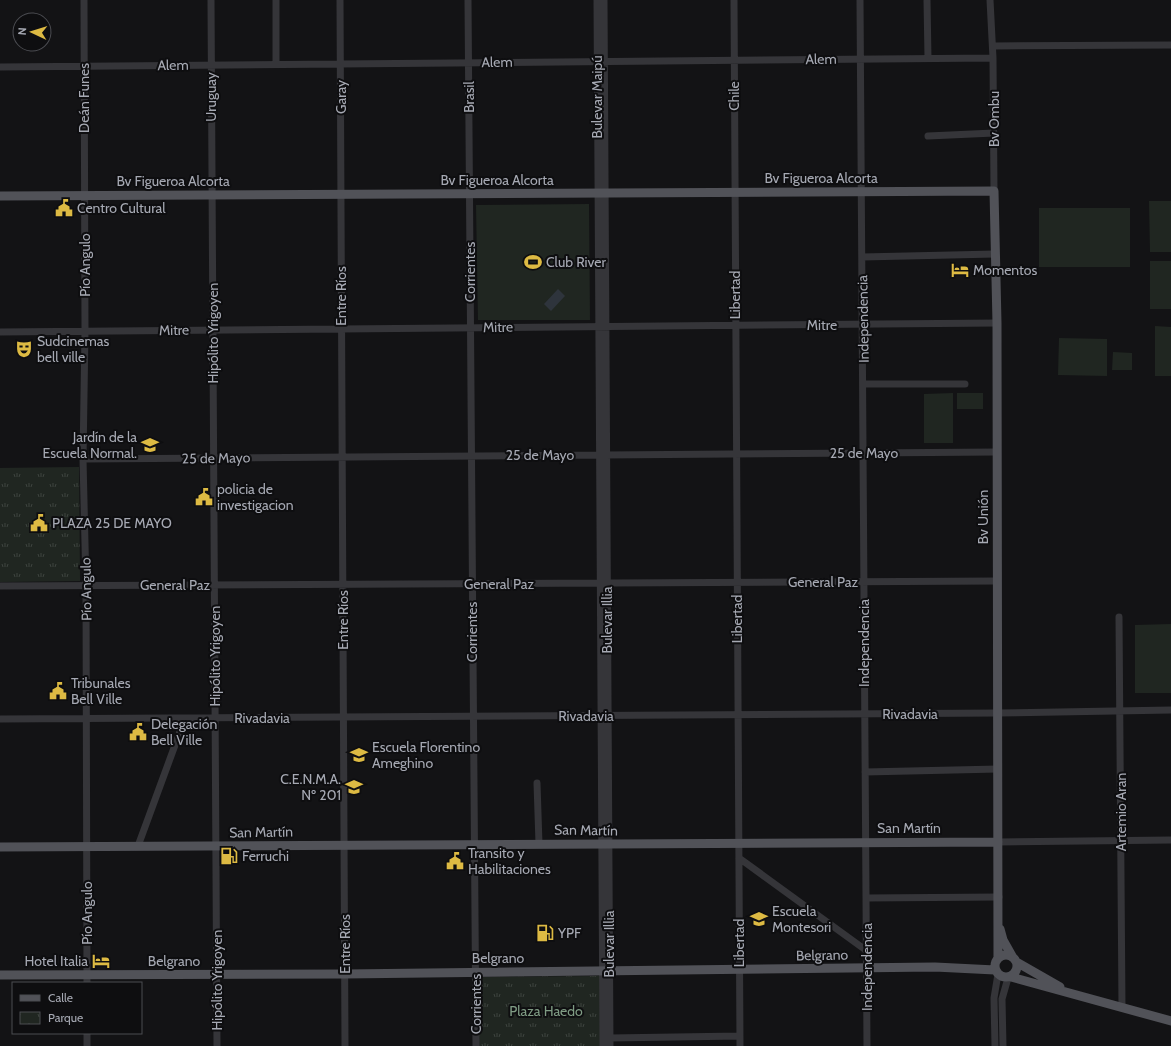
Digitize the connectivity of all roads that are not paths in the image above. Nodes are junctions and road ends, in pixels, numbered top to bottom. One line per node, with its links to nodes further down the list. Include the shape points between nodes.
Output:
1 (84, 0): 24 (street, Deán Funes)
2 (211, 0): 23 (street, Uruguay)
3 (276, 0): 21 (street)
4 (340, 0): 22 (street, Garay)
5 (468, 0): 20 (street, Brasil)
6 (597, 0): 18 (street, Bulevar Maipú)
7 (604, 0): 19 (street, Bulevar Maipú)
8 (734, 0): 17 (street, Chile)
9 (860, 0): 16 (street, Independencia)
10 (928, 0): 14 (street)
11 (990, 0): 13 (street, Bv Ombu)
12 (1171, 45): 13 (street)
13 (993, 46): 15 (street, Bv Ombu)
14 (928, 58): 15 (street, Alem); 16 (street, Alem)
15 (993, 58): 26 (street, Bv Ombu)
16 (860, 59): 17 (street, Alem); 29 (street, Independencia)
17 (734, 60): 19 (street, Alem); 30 (street, Chile)
18 (597, 61): 19 (street, Alem); 20 (street, Alem); 32 (street, Bulevar Maipú)
19 (605, 61): 32 (street, Bulevar Maipú)
20 (468, 62): 22 (street, Alem); 31 (street, Brasil)
21 (276, 63): 22 (street, Alem); 23 (street, Alem)
22 (340, 64): 34 (street, Garay)
23 (211, 65): 24 (street, Alem); 33 (street, Uruguay)
24 (84, 66): 25 (street, Alem); 36 (street, Deán Funes)
25 (0, 67)
26 (994, 133): 27 (street); 28 (street, Bv Ombu)
27 (928, 136)
28 (994, 191): 29 (main road, Bv Figueroa Alcorta); 37 (main road, Bv Unión)
29 (861, 192): 30 (main road, Bv Figueroa Alcorta); 38 (street, Independencia)
30 (735, 193): 32 (main road, Bv Figueroa Alcorta); 40 (street, Libertad)
31 (469, 194): 32 (main road, Bv Figueroa Alcorta); 34 (main road, Bv Figueroa Alcorta); 44 (street, Corrientes)
32 (601, 194): 42 (street, Bulevar Illia); 43 (street, Bulevar Illia)
33 (212, 195): 34 (main road, Bv Figueroa Alcorta); 36 (main road, Bv Figueroa Alcorta); 46 (street, Hipólito Yrigoyen)
34 (341, 195): 45 (street, Entre Ríos)
35 (0, 196): 36 (main road, Bv Figueroa Alcorta)
36 (85, 196): 47 (street, Pío Angulo)
37 (995, 254): 38 (street); 39 (main road, Bv Unión)
38 (862, 257): 41 (street, Independencia)
39 (997, 323): 41 (street, Mitre); 51 (main road, Bv Unión)
40 (736, 324): 41 (street, Mitre); 43 (street, Mitre); 53 (street, Libertad)
41 (862, 325): 49 (street, Independencia)
42 (598, 326): 43 (street, Mitre); 44 (street, Mitre); 54 (street, Bulevar Illia)
43 (606, 326): 54 (street, Bulevar Illia)
44 (470, 327): 45 (street, Mitre); 56 (street, Corrientes)
45 (342, 328): 46 (street, Mitre); 55 (street, Entre Ríos)
46 (213, 330): 47 (street, Mitre); 57 (street, Hipólito Yrigoyen)
47 (85, 331): 48 (street, Mitre); 58 (street, Pío Angulo)
48 (0, 332)
49 (864, 384): 50 (street); 52 (street, Independencia)
50 (965, 384)
51 (997, 452): 52 (street, 25 de Mayo); 59 (main road, Bv Unión)
52 (863, 453): 53 (street, 25 de Mayo); 61 (street, Independencia)
53 (736, 454): 54 (street, 25 de Mayo); 60 (street, Libertad)
54 (603, 455): 56 (street, 25 de Mayo); 62 (street, Bulevar Illia)
55 (342, 456): 56 (street, 25 de Mayo); 57 (street, 25 de Mayo); 63 (street, Entre Ríos)
56 (471, 456): 64 (street, Corrientes)
57 (214, 457): 58 (street, 25 de Mayo); 65 (street, Hipólito Yrigoyen)
58 (83, 460): 67 (street, Pío Angulo)
59 (997, 581): 61 (street, General Paz); 71 (main road, Bv Unión)
60 (737, 582): 61 (street, General Paz); 62 (street, General Paz); 73 (street, Libertad)
61 (864, 582): 72 (street, Independencia)
62 (604, 583): 64 (street, General Paz); 75 (street, Bulevar Illia)
63 (343, 584): 64 (street, General Paz); 65 (street, General Paz); 76 (street, Entre Ríos)
64 (472, 584): 74 (street, Corrientes)
65 (214, 585): 67 (street, General Paz); 78 (street, Hipólito Yrigoyen)
66 (0, 586): 67 (street, General Paz)
67 (86, 586): 80 (street, Pío Angulo)
68 (1119, 617): 70 (street, Artemio Aran)
69 (1171, 710): 70 (street, Rivadavia)
70 (1120, 711): 71 (street, Rivadavia); 84 (street, Artemio Aran)
71 (997, 713): 72 (street, Rivadavia); 81 (main road, Bv Unión)
72 (865, 714): 73 (street, Rivadavia); 82 (street, Independencia)
73 (738, 715): 75 (street, Rivadavia); 90 (street, Libertad)
74 (472, 716): 75 (street, Rivadavia); 76 (street, Rivadavia); 93 (street, Corrientes)
75 (604, 716): 89 (street, Bulevar Illia)
76 (343, 717): 78 (street, Rivadavia); 92 (street, Entre Ríos)
77 (185, 718): 78 (street, Rivadavia); 80 (street, Rivadavia); 94 (street)
78 (215, 718): 95 (street, Hipólito Yrigoyen)
79 (0, 719): 80 (street, Rivadavia)
80 (86, 719): 91 (street, Pío Angulo)
81 (998, 769): 82 (street); 87 (main road, Bv Unión)
82 (865, 772): 86 (street, Independencia)
83 (537, 783): 88 (street)
84 (1121, 840): 85 (street, San Martín); 87 (street, San Martín); 115 (street, Artemio Aran)
85 (1171, 840)
86 (866, 842): 87 (main road, San Martín); 90 (main road, San Martín); 99 (street, Independencia)
87 (998, 842): 98 (main road, Bv Unión)
88 (539, 844): 89 (main road, San Martín); 93 (main road, San Martín)
89 (605, 844): 90 (main road, San Martín); 107 (street, Bulevar Illia)
90 (739, 844): 97 (street, Libertad)
91 (87, 845): 94 (main road, San Martín); 96 (main road, San Martín); 113 (street, Pío Angulo)
92 (344, 845): 93 (main road, San Martín); 95 (main road, San Martín); 109 (street, Entre Ríos)
93 (473, 845): 106 (street, Corrientes)
94 (138, 846): 95 (main road, San Martín)
95 (216, 846): 111 (street, Hipólito Yrigoyen)
96 (0, 847)
97 (739, 858): 101 (street); 105 (street, Libertad)
98 (999, 897): 99 (street); 100 (main road, Bv Unión)
99 (866, 898): 101 (street, Independencia)
100 (998, 922): 102 (main road, Bv Unión); 103 (main road, via 1003,940)
101 (867, 951): 104 (street, Independencia)
102 (998, 958): 103 (main road, via 1004,955); 108 (main road, via 995,964)
103 (1014, 959): 112 (main road, via 1017,971); 114 (main road)
104 (867, 969): 105 (main road, Belgrano); 108 (main road, Belgrano, via 935,968); 127 (street, Independencia)
105 (739, 970): 107 (main road, Belgrano); 118 (street, Libertad)
106 (476, 972): 107 (main road, Belgrano); 109 (main road, Belgrano); 123 (street, Corrientes)
107 (606, 972): 119 (street, Bulevar Illia); 124 (street, Bulevar Illia)
108 (996, 972): 112 (main road, via 1002,977); 128 (street)
109 (345, 974): 111 (main road, Belgrano); 122 (street, Entre Ríos)
110 (0, 975): 113 (main road, Belgrano)
111 (217, 975): 113 (main road, Belgrano); 121 (street, Hipólito Yrigoyen)
112 (1010, 977): 114 (main road); 129 (street, via 1002,999)
113 (87, 979)
114 (1070, 992): 115 (main road)
115 (1122, 1007): 116 (main road)
116 (1171, 1021)
117 (87, 1034): 120 (street)
118 (740, 1036): 119 (street); 126 (street, Libertad)
119 (610, 1038): 125 (street, Bulevar Illia)
120 (87, 1046)
121 (217, 1046)
122 (345, 1046)
123 (476, 1046)
124 (603, 1046)
125 (610, 1046)
126 (740, 1046)
127 (867, 1046)
128 (995, 1046)
129 (1003, 1046)

